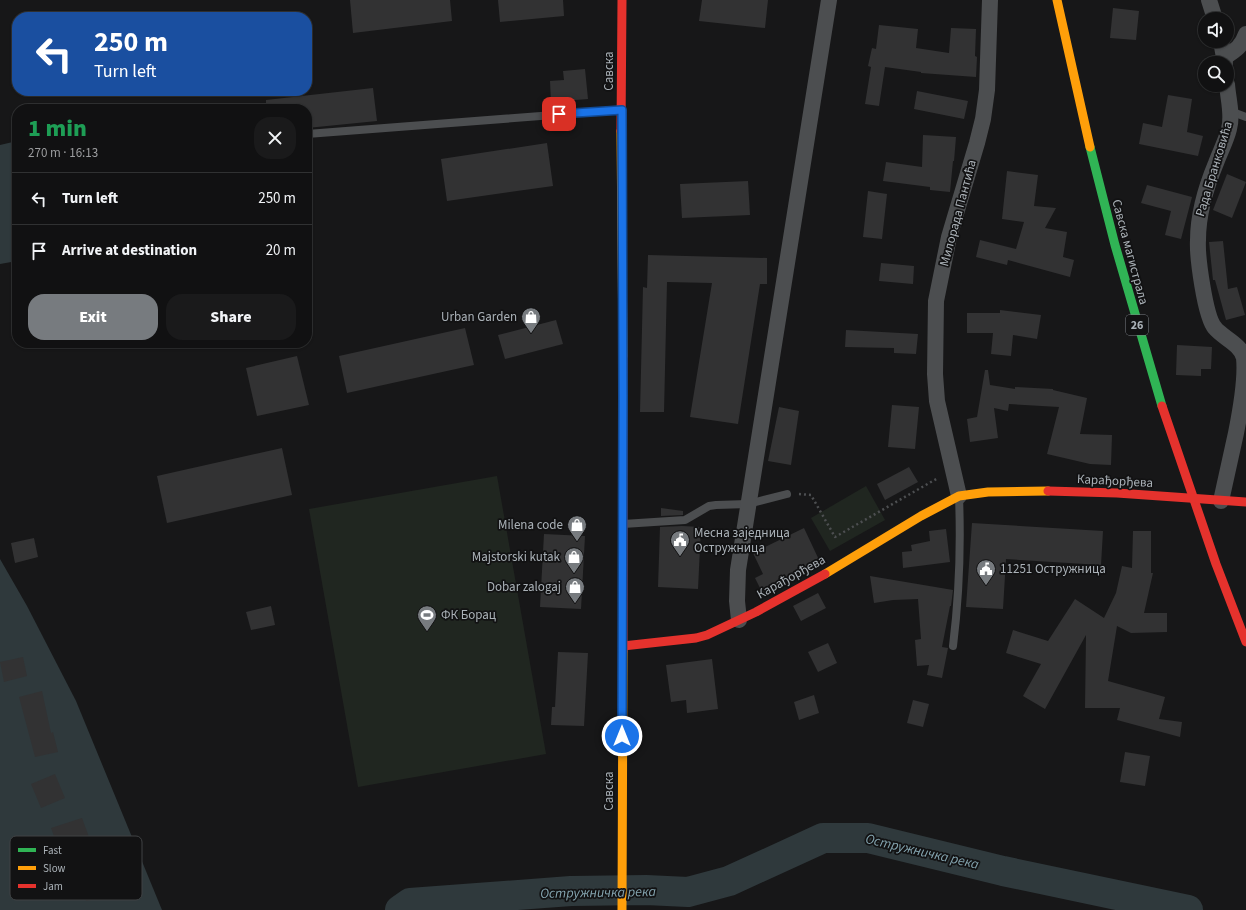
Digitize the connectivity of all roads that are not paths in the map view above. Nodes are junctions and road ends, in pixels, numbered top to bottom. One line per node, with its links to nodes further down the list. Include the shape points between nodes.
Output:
1 (622, 0): 10 (street, Савска)
2 (829, 0): 19 (street)
3 (990, 0): 16 (street, Милорада Пантића, via 987,90 983,119 949,237 936,301 937,401)
4 (1057, 0): 22 (street, Савска магистрала / 26, via 1100,191 1132,306 1183,472)
5 (1209, 0): 6 (street)
6 (1213, 12)
7 (1246, 34): 8 (street, via 1242,44)
8 (1229, 56)
9 (1228, 92): 11 (street, Рада Бранковића)
10 (622, 110): 13 (lane); 20 (street, Савска)
11 (1230, 111): 12 (lane); 14 (street, Рада Бранковића, via 1229,130 1198,223 1198,241 1202,285 1213,327 1238,347)
12 (1246, 117)
13 (312, 134)
14 (1245, 358): 17 (street, Рада Бранковића, via 1242,402)
15 (787, 494): 19 (lane)
16 (959, 496): 17 (street, Карађорђева, via 988,492 1037,492); 21 (street, Карађорђева, via 808,584); 24 (lane, via 957,610)
17 (1221, 501): 18 (street, Карађорђева)
18 (1246, 502)
19 (748, 504): 20 (lane, via 709,506 685,520); 21 (street, via 738,570)
20 (622, 524): 23 (street, Савска)
21 (739, 620): 23 (street, Карађорђева, via 696,638)
22 (1246, 642)
23 (623, 646): 25 (street, Савска)
24 (953, 646)
25 (622, 910)

